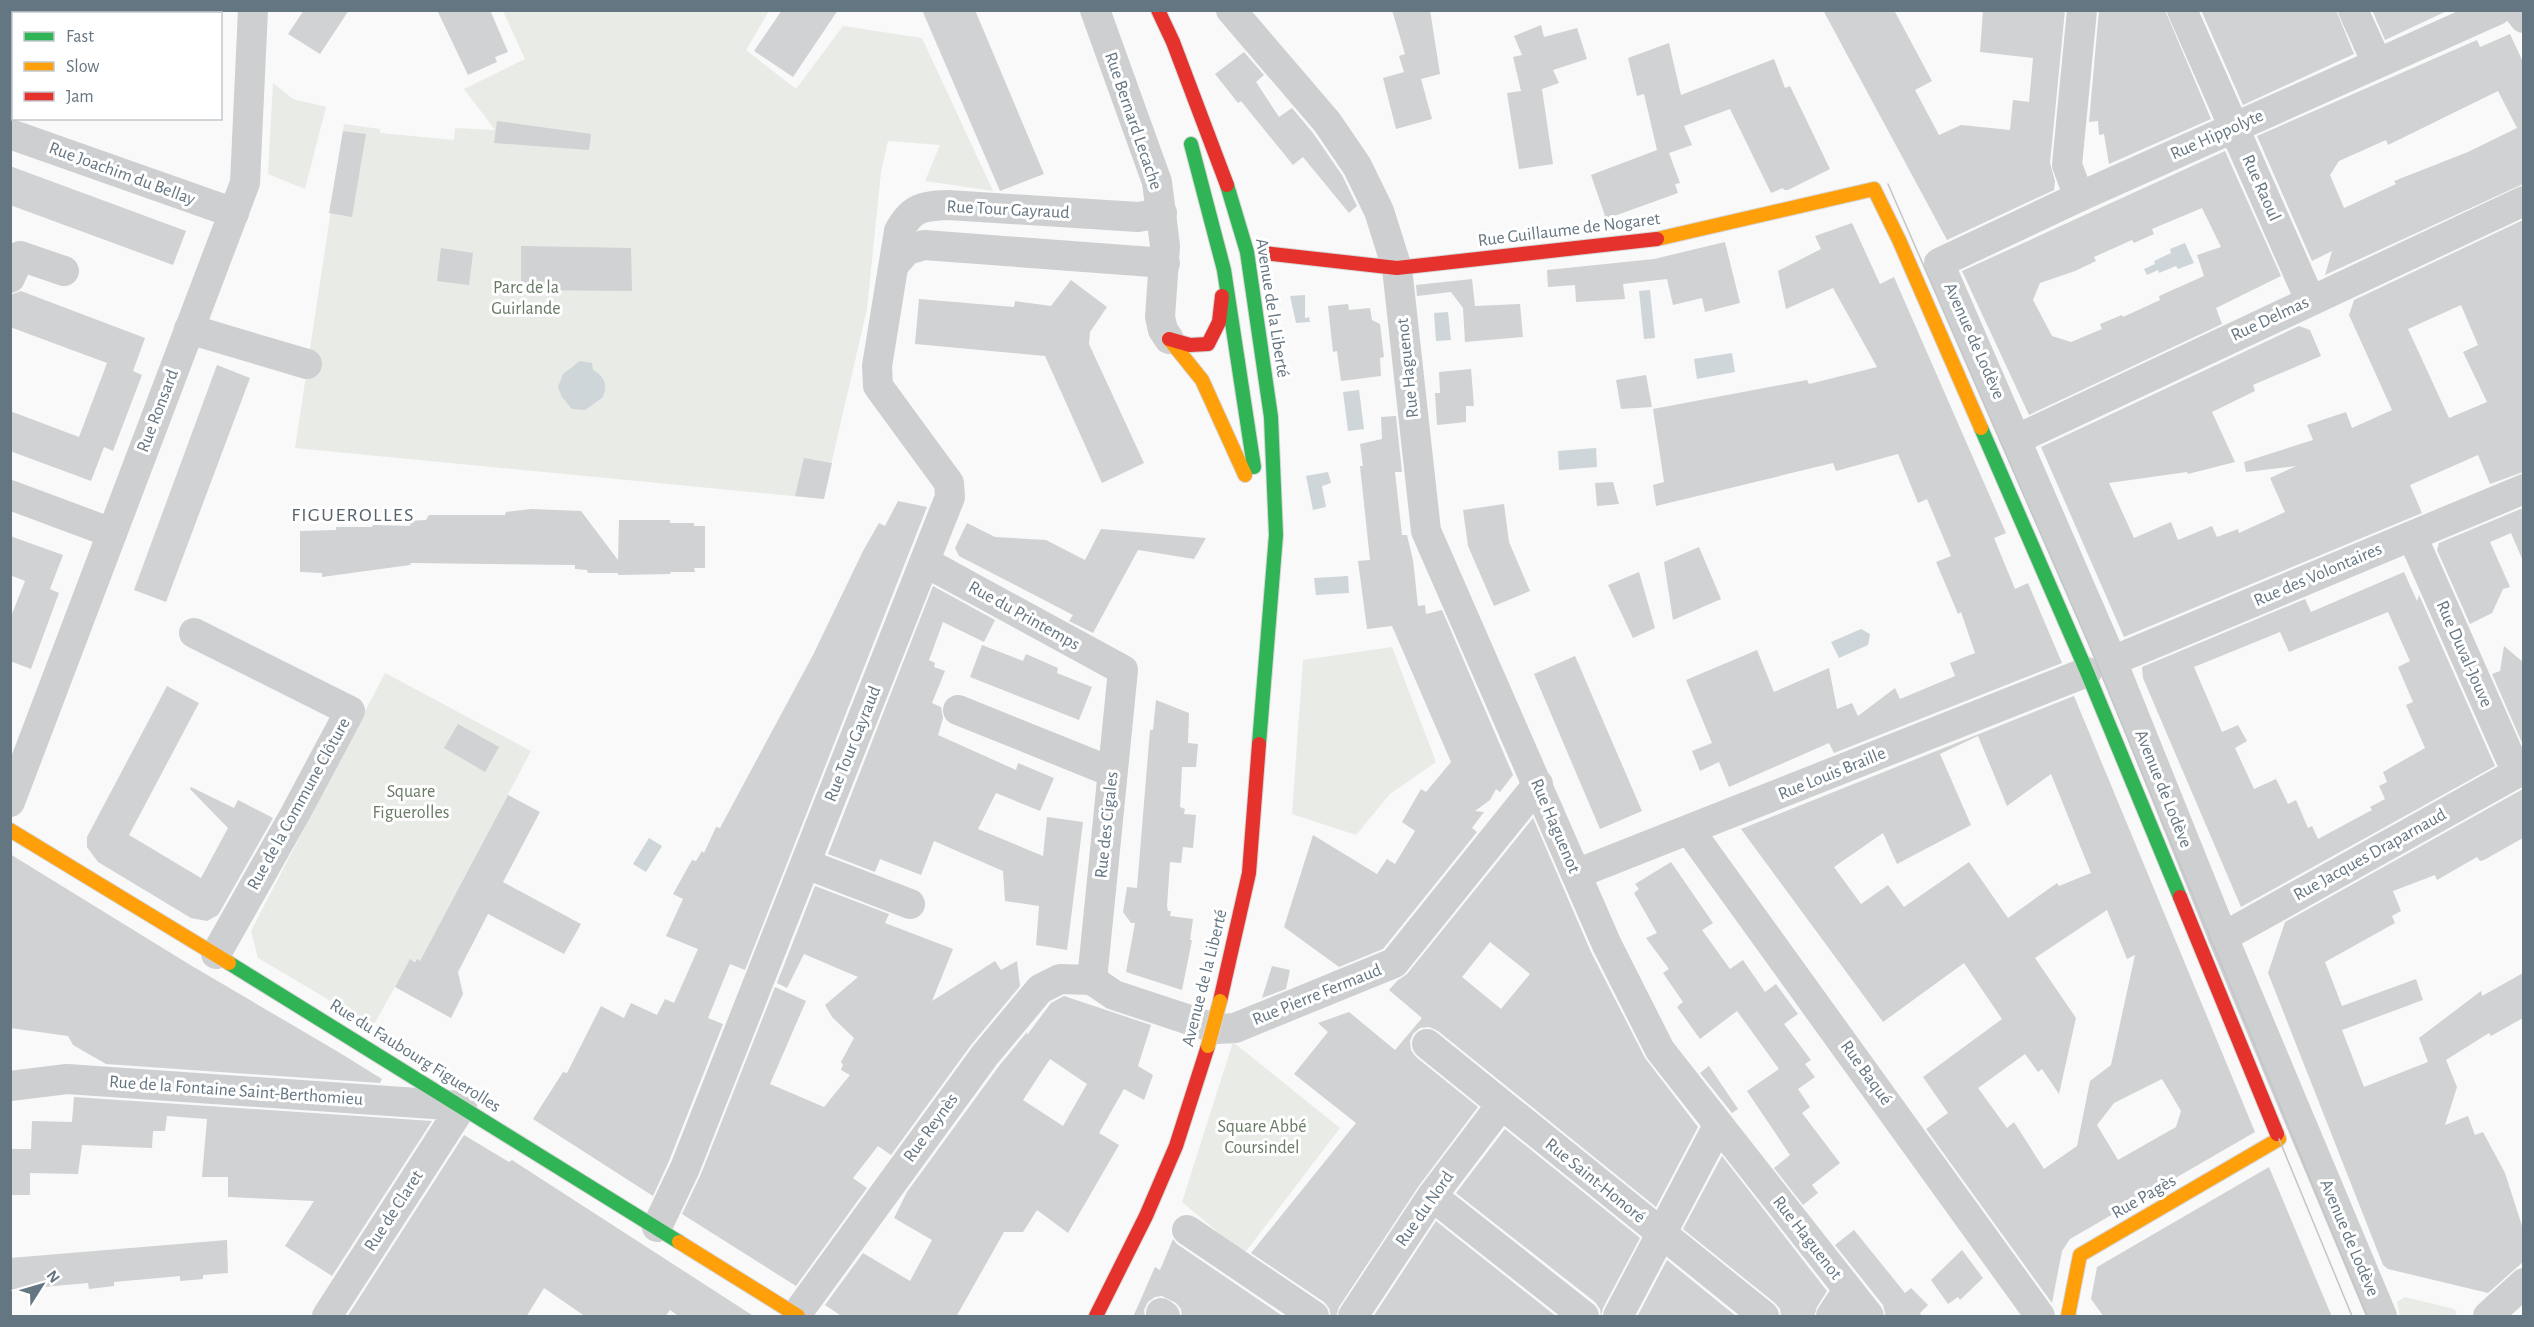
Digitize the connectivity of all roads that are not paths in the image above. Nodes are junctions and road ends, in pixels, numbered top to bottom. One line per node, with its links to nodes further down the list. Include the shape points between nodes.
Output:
1 (253, 10): 17 (street, Rue Ronsard, via 245,183)
2 (1095, 10): 18 (street, Rue Bernard Lecache, via 1157,182)
3 (1158, 10): 38 (street, Avenue de la Liberté, via 1227,184 1247,252 1271,417 1276,535)
4 (1231, 10): 23 (street, Rue Haguenot, via 1327,122 1357,166 1378,211)
5 (2082, 10): 15 (street, via 2067,165)
6 (2182, 10): 12 (street, Rue Raoul)
7 (2353, 10): 11 (street)
8 (2497, 10): 11 (street, Rue Hippolyte)
9 (2518, 10): 10 (street)
10 (2523, 18)
11 (2377, 63): 12 (street, Rue Hippolyte)
12 (2234, 129): 15 (street, Rue Hippolyte); 27 (street, Rue Raoul)
13 (1187, 131): 24 (street)
14 (10, 134): 17 (street, Rue Joachim du Bellay)
15 (2079, 197): 21 (street, Rue Hippolyte)
16 (2523, 201): 27 (street, Rue Delmas)
17 (234, 213): 28 (street, Rue Ronsard)
18 (1162, 213): 20 (street, Rue Bernard Lecache); 22 (street, Rue Tour Gayraud, via 1138,218 923,206 906,218 899,231)
19 (1264, 252): 23 (street, Rue Guillaume de Nogaret)
20 (1165, 263): 22 (street, via 924,245 908,250); 29 (street, Rue Bernard Lecache, via 1160,317 1162,330)
21 (1939, 263): 31 (street, Avenue de Lodève)
22 (894, 265): 37 (street, Rue Tour Gayraud, via 877,366 878,387 949,483 950,497)
23 (1397, 268): 40 (street, Rue Guillaume de Nogaret, via 1652,240 1874,189); 45 (street, Rue Haguenot, via 1426,531)
24 (1224, 270): 29 (street, via 1216,334 1208,344 1190,345); 29 (street, via 1254,489 1202,380)
25 (64, 271): 26 (street, via 20,256)
26 (10, 278)
27 (2310, 300): 31 (street, Rue Delmas)
28 (189, 329): 30 (street); 35 (street, Rue Ronsard)
29 (1169, 339)
30 (306, 364)
31 (2017, 440): 40 (street, Avenue de Lodève)
32 (2523, 489): 36 (street, Rue des Volontaires)
33 (10, 495): 35 (street)
34 (1261, 511): 38 (street, Avenue de la Liberté)
35 (112, 533): 46 (street, Rue Ronsard)
36 (2412, 536): 40 (street, Rue des Volontaires); 43 (street, Rue Duval-Jouve)
37 (925, 562): 41 (street, Rue du Printemps); 49 (street, Rue Tour Gayraud)
38 (1270, 627): 69 (street, Avenue de la Liberté, bridge, via 1249,873 1220,1001 1176,1146)
39 (194, 633): 53 (street, Rue de la Commune Clôture, via 350,711)
40 (2100, 666): 48 (street, Rue Louis Braille); 52 (street, Avenue de Lodève); 78 (street, Rue Pagès, via 2279,1139 2080,1255)
41 (1123, 670): 44 (street, Rue des Cigales)
42 (958, 710): 44 (street)
43 (2520, 771): 52 (street, Rue Jacques Draparnaud)
44 (1112, 772): 54 (street, Rue des Cigales)
45 (1538, 784): 50 (street, Rue Haguenot); 54 (street, Rue Pierre Fermaud, via 1394,963 1235,1028 1217,1029 1114,995)
46 (10, 802)
47 (10, 830): 53 (street, Rue du Faubourg Figuerolles)
48 (1690, 831): 50 (street, Rue Louis Braille); 77 (street, Rue Baqué)
49 (806, 864): 51 (street); 61 (street, Rue Tour Gayraud, via 685,1168)
50 (1575, 874): 59 (street, Rue Haguenot, via 1660,1050)
51 (910, 904)
52 (2223, 937): 79 (street, Avenue de Lodève)
53 (216, 954): 58 (street, Rue du Faubourg Figuerolles)
54 (1092, 980): 67 (street, Rue Reynès, via 1060,979 1040,989 985,1055)
55 (1427, 1044): 57 (street, Rue Saint-Honoré)
56 (10, 1086): 58 (street, Rue de la Fontaine Saint-Berthomieu, via 68,1079)
57 (1501, 1105): 60 (street, Rue du Nord); 63 (street, Rue Saint-Honoré)
58 (462, 1106): 61 (street, Rue du Faubourg Figuerolles); 68 (street, Rue de Claret)
59 (1718, 1126): 63 (street); 65 (street, Rue Haguenot)
60 (1432, 1196): 71 (street, Rue du Nord); 72 (street)
61 (657, 1227): 66 (street, Rue du Faubourg Figuerolles)
62 (1188, 1230): 70 (street)
63 (1662, 1235): 73 (street); 74 (street, Rue Saint-Honoré)
64 (2523, 1283): 80 (street)
65 (1848, 1290): 75 (street); 76 (street, Rue Haguenot)
66 (766, 1308): 67 (street, Rue du Faubourg Figuerolles)
67 (797, 1316)
68 (327, 1317)
69 (1096, 1317)
70 (1314, 1317)
71 (1353, 1317)
72 (1584, 1317)
73 (1618, 1317)
74 (1764, 1317)
75 (1831, 1317)
76 (1869, 1317)
77 (2040, 1317)
78 (2068, 1317)
79 (2382, 1317)
80 (2488, 1317)

